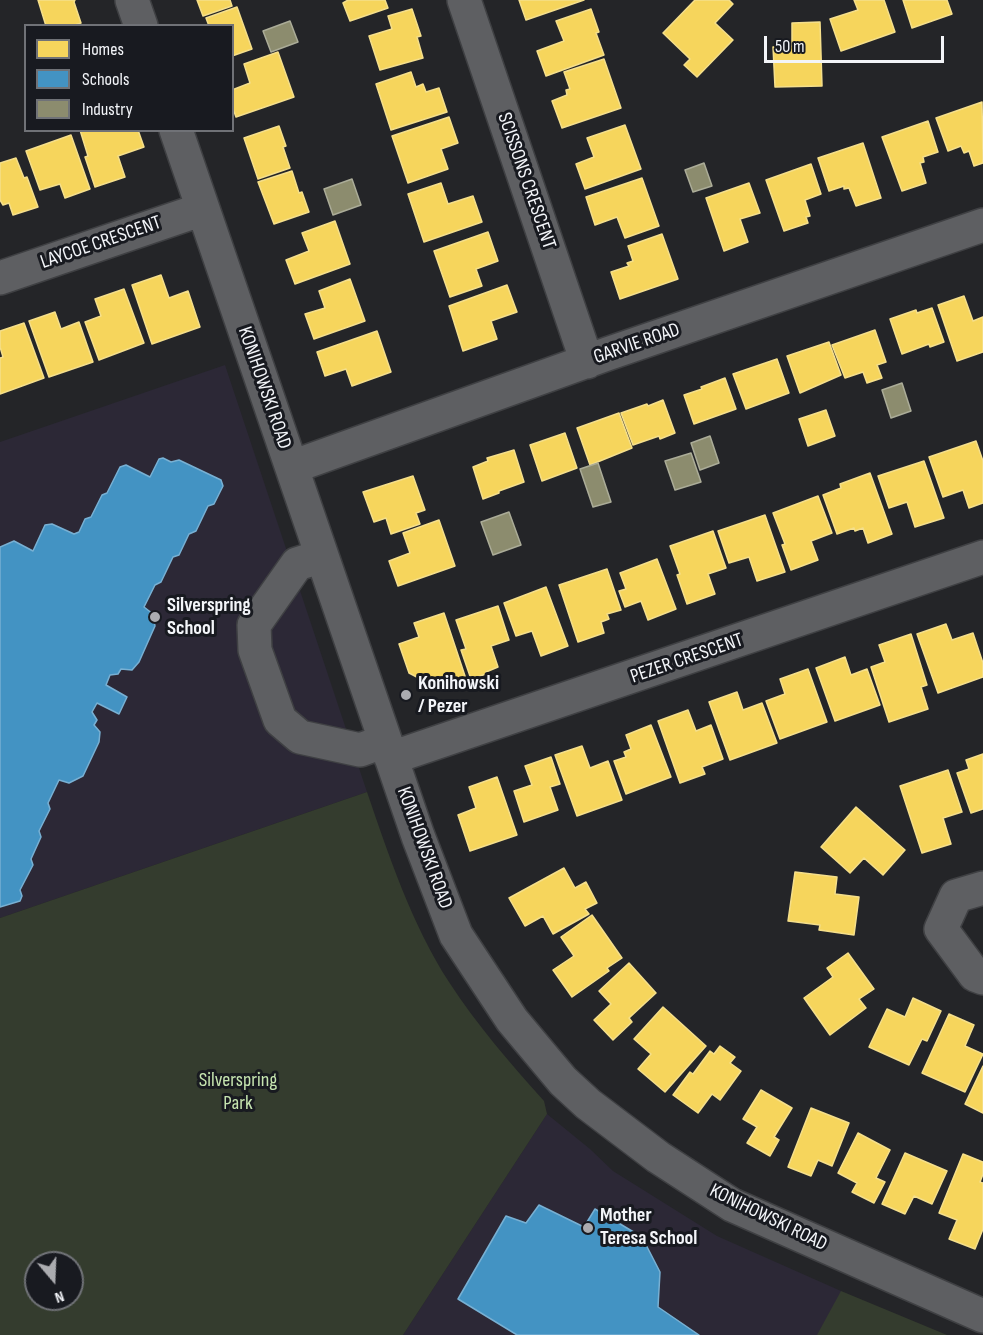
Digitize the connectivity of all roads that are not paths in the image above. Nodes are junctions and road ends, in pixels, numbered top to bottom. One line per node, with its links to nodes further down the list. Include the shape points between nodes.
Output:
1 (132, 0): 3 (street)
2 (465, 0): 8 (street, SCISSONS CRESCENT)
3 (140, 24)
4 (177, 132): 5 (street, KONIHOWSKI ROAD)
5 (203, 209): 7 (street, LAYCOE CRESCENT); 9 (street, KONIHOWSKI ROAD)
6 (983, 225): 8 (street, GARVIE ROAD)
7 (0, 278)
8 (587, 362): 9 (street, GARVIE ROAD)
9 (292, 467): 10 (street, KONIHOWSKI ROAD)
10 (322, 556): 12 (street, KONIHOWSKI ROAD); 12 (street, PEZER CRESCENT, via 297,564 254,625 255,650 280,720 300,737 360,750)
11 (983, 557): 12 (street, PEZER CRESCENT)
12 (388, 750): 15 (street, KONIHOWSKI ROAD, via 456,935 512,1020 563,1081 658,1157 732,1205)
13 (983, 888): 14 (street, via 956,896 941,928 975,975)
14 (983, 978)
15 (983, 1316)

